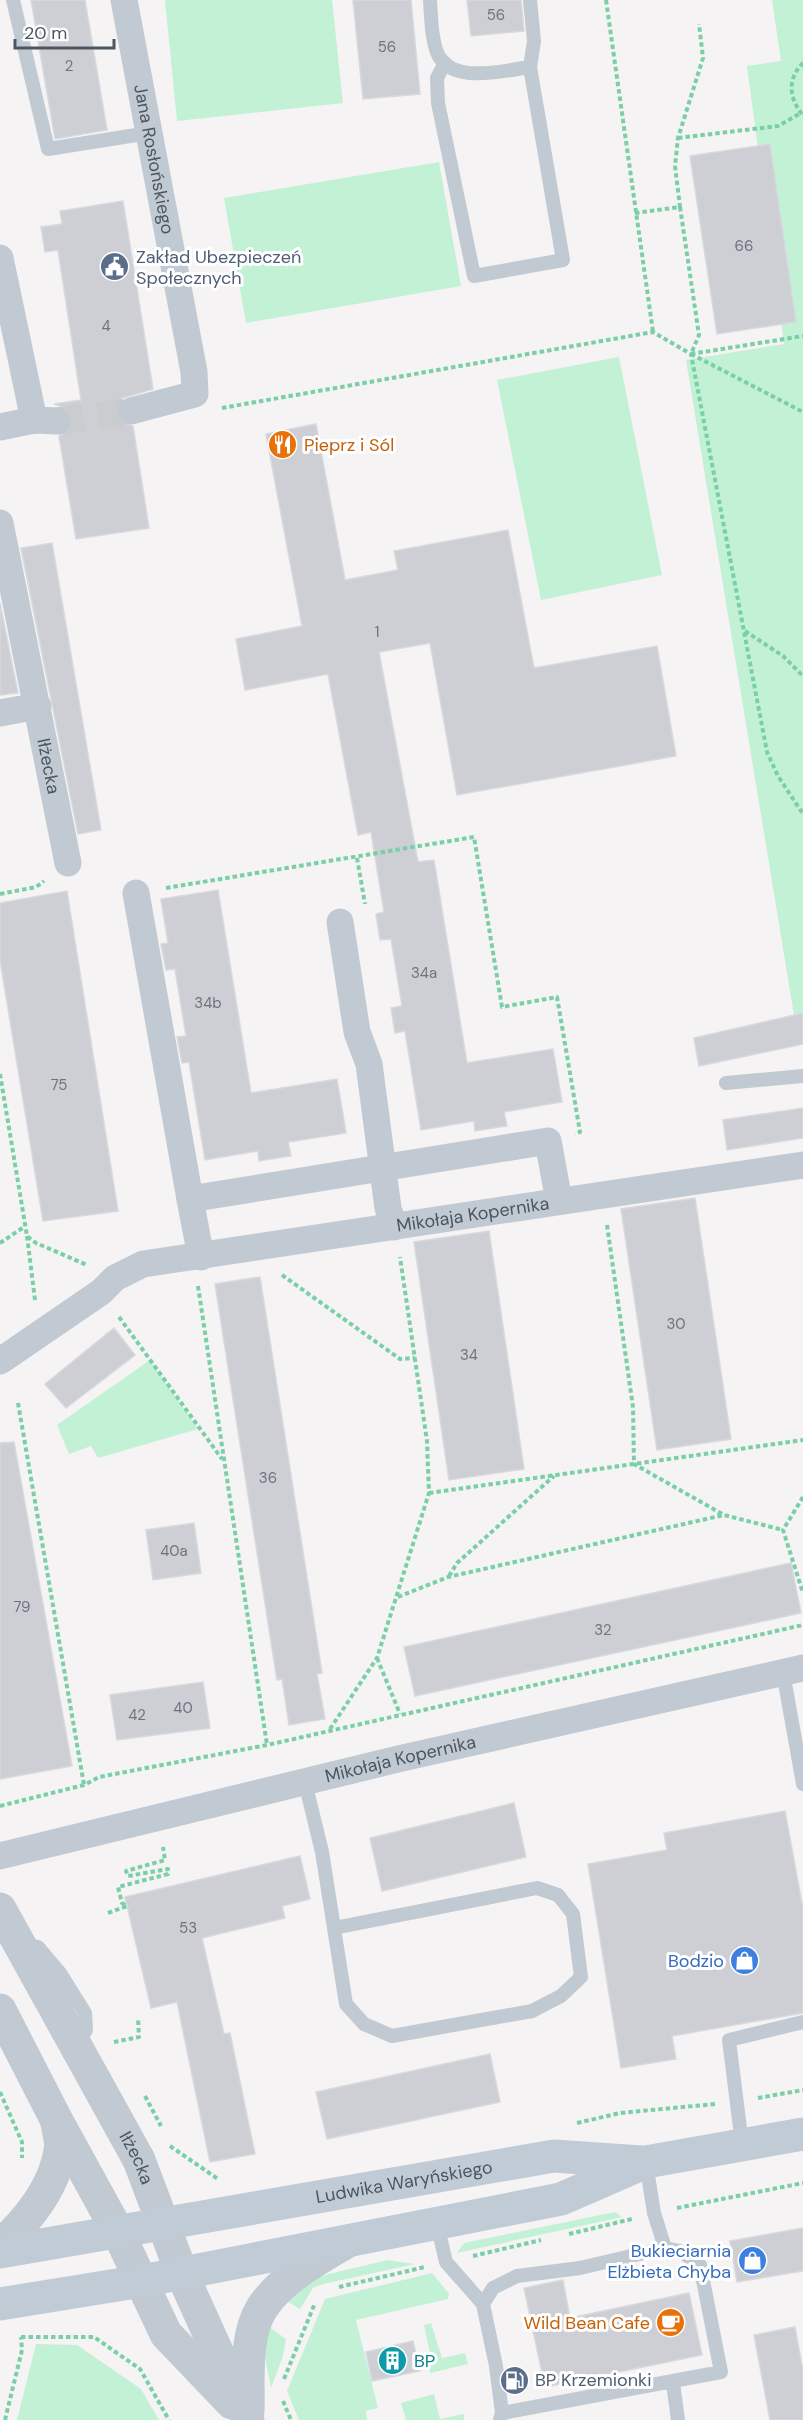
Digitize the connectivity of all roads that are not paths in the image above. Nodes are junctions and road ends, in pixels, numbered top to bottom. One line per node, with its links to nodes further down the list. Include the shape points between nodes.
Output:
1 (13, 0): 7 (lane, via 48,149)
2 (124, 0): 7 (street, Jana Rosłońskiego)
3 (430, 0): 5 (lane, via 435,48)
4 (531, 0): 6 (lane, via 534,41)
5 (445, 63): 6 (lane, via 467,73); 6 (lane, via 437,78 438,103 474,276 563,260)
6 (530, 67)
7 (149, 133): 9 (street, Jana Rosłońskiego, via 195,394)
8 (0, 258): 10 (street, via 46,420)
9 (130, 411)
10 (0, 427)
11 (0, 523): 12 (street)
12 (38, 706): 13 (street); 14 (street, Iłżecka)
13 (0, 713)
14 (68, 862)
15 (136, 893): 21 (street)
16 (340, 922): 20 (street, via 357,1032 369,1064)
17 (803, 1076): 18 (lane)
18 (726, 1083)
19 (803, 1165): 22 (street, Mikołaja Kopernika)
20 (382, 1167): 21 (street); 22 (street, via 548,1141); 23 (street)
21 (190, 1199): 24 (street)
22 (559, 1201): 23 (street, Mikołaja Kopernika)
23 (394, 1227): 24 (street, Mikołaja Kopernika)
24 (201, 1257): 25 (street, Mikołaja Kopernika, via 142,1264)
25 (0, 1361)
26 (793, 1670): 27 (street, Mikołaja Kopernika); 28 (lane)
27 (305, 1782): 29 (street, Mikołaja Kopernika); 31 (lane)
28 (803, 1784)
29 (0, 1856)
30 (0, 1909): 38 (street, Iłżecka, via 139,2160)
31 (334, 1928): 31 (lane, via 346,2004 364,2024 392,2036 532,2011 561,1996 581,1977 573,1914 558,1895 537,1888)
32 (0, 2010): 34 (street)
33 (803, 2022): 36 (lane, via 729,2040)
34 (57, 2121): 40 (street); 42 (street, via 61,2149 48,2188 21,2226)
35 (803, 2134): 36 (main road, Ludwika Waryńskiego)
36 (742, 2144): 37 (main road, Ludwika Waryńskiego)
37 (646, 2162): 38 (main road, Ludwika Waryńskiego, via 554,2156); 39 (main road, Ludwika Waryńskiego, via 561,2199); 43 (lane, via 654,2213)
38 (162, 2224): 40 (main road, Ludwika Waryńskiego); 45 (street, Iłżecka)
39 (437, 2224): 41 (main road, Ludwika Waryńskiego); 48 (lane, via 446,2262)
40 (118, 2232): 44 (main road, Ludwika Waryńskiego); 46 (street)
41 (347, 2242): 45 (main road, Ludwika Waryńskiego); 51 (street, Ludwika Waryńskiego, via 301,2269 262,2308 250,2352)
42 (0, 2246)
43 (665, 2248): 48 (lane, via 580,2268 517,2277 493,2288); 49 (lane, via 680,2251 700,2265 722,2372)
44 (0, 2252)
45 (182, 2274): 46 (main road, Ludwika Waryńskiego); 51 (street, Iłżecka)
46 (142, 2281): 47 (main road, Ludwika Waryńskiego); 51 (street, via 166,2334)
47 (0, 2304)
48 (483, 2304): 50 (lane)
49 (673, 2383): 50 (lane); 52 (lane)
50 (501, 2416)
51 (248, 2420)
52 (678, 2420)

